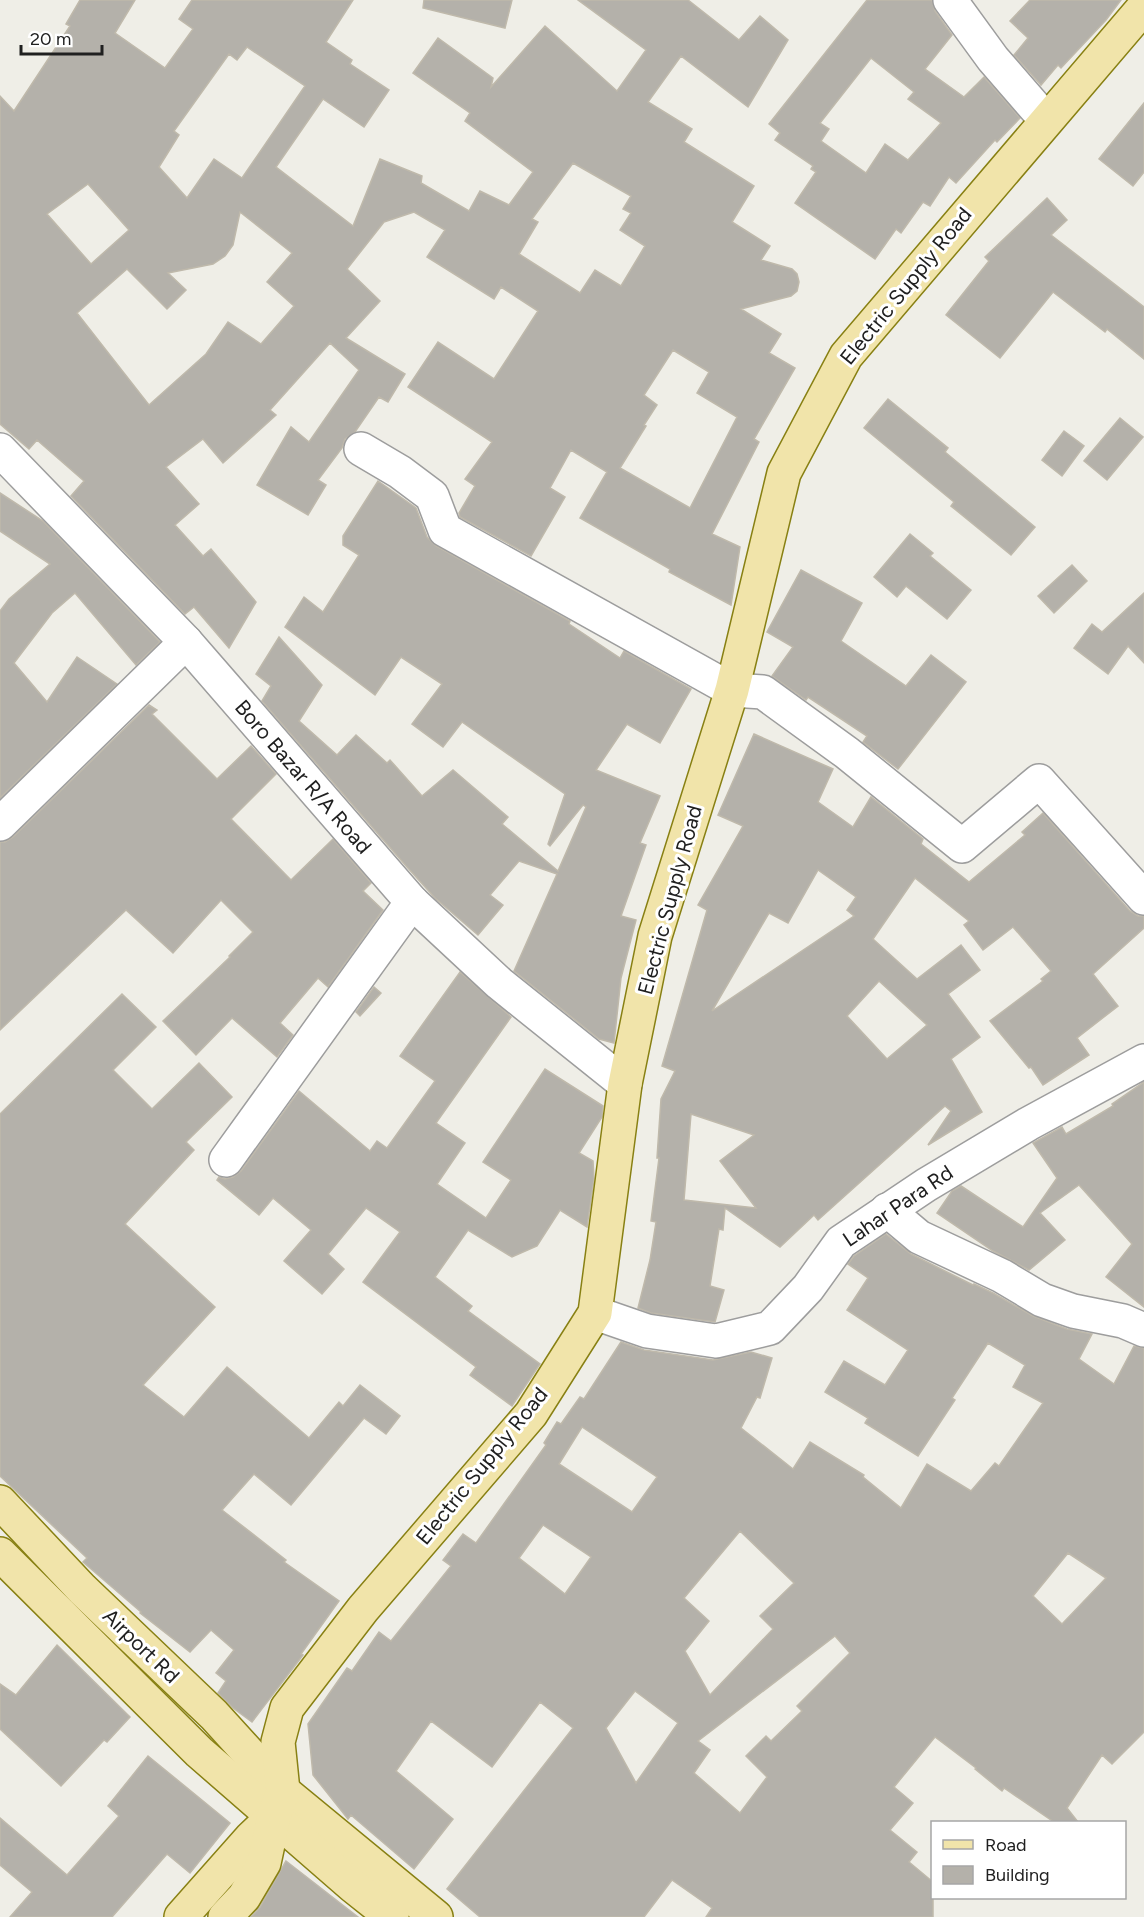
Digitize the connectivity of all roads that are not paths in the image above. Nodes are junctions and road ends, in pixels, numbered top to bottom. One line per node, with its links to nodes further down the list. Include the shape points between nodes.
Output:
1 (950, 0): 3 (street, via 993,59)
2 (1144, 7): 3 (main road, Electric Supply Road)
3 (1046, 120): 7 (main road, Electric Supply Road, via 846,356 784,473)
4 (362, 449): 7 (street, via 432,496 446,530)
5 (0, 450): 6 (street, Boro Bazar R/A Road)
6 (186, 642): 8 (street); 10 (street, Boro Bazar R/A Road)
7 (732, 690): 9 (street, via 763,692 847,753 962,846 1039,781); 12 (main road, Electric Supply Road, via 656,936)
8 (0, 824)
9 (1144, 898)
10 (412, 902): 12 (street, Boro Bazar R/A Road, via 499,982); 13 (street)
11 (1144, 1062): 14 (street, Lahar Para Rd, via 1028,1124)
12 (625, 1084): 15 (main road, Electric Supply Road)
13 (226, 1160)
14 (887, 1210): 15 (street, Lahar Para Rd, via 841,1242 807,1288 770,1328 716,1341 647,1331); 16 (street, via 919,1237 1002,1276 1042,1300)
15 (595, 1313): 19 (main road, Electric Supply Road, via 531,1414 363,1610 287,1708 278,1742)
16 (1144, 1330)
17 (0, 1502): 19 (main road, Airport Rd, via 82,1589 214,1715)
18 (0, 1554): 19 (main road, Airport Rd, via 200,1752)
19 (278, 1803): 20 (main road); 21 (main road, Electric Supply Road, via 264,1863 244,1897); 22 (main road, via 353,1886); 23 (main road)
20 (181, 1917)
21 (225, 1917)
22 (392, 1917)
23 (436, 1917)

